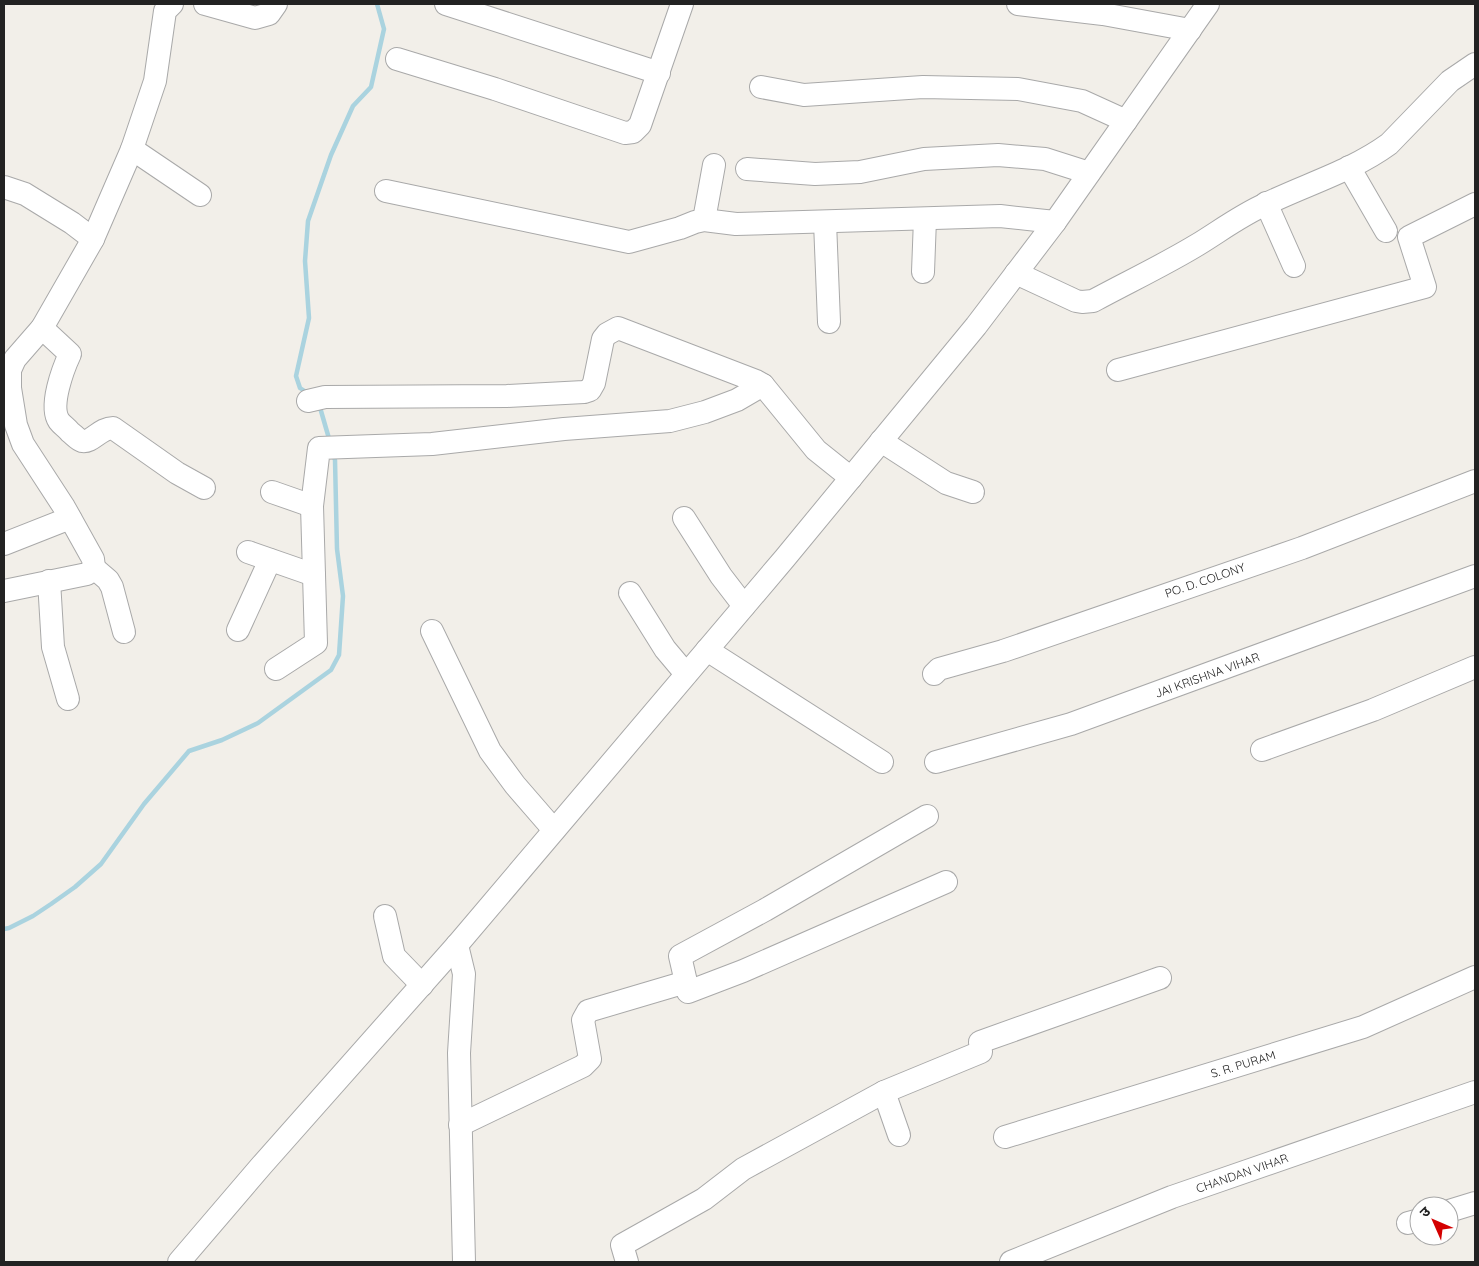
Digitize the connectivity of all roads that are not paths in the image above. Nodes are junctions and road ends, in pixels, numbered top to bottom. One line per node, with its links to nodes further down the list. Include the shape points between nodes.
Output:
1 (172, 4): 14 (street, via 165,12 155,81)
2 (205, 4): 3 (street, via 254,18 269,14)
3 (276, 4)
4 (446, 4): 11 (street)
5 (682, 4): 11 (street)
6 (1018, 4): 8 (street, via 1103,14)
7 (1208, 4): 8 (street)
8 (1190, 30): 13 (street)
9 (397, 59): 11 (street, via 495,88 625,133 633,132 640,125)
10 (1475, 64): 16 (street, via 1450,81 1389,144)
11 (659, 73)
12 (761, 87): 13 (street, via 804,95 923,86 1018,89 1082,101)
13 (1126, 121): 18 (street)
14 (132, 149): 21 (street); 29 (street)
15 (714, 165): 25 (street)
16 (1349, 167): 22 (street); 28 (street)
17 (747, 169): 18 (street, via 814,174 860,172 924,159 998,154 1045,159)
18 (1088, 174): 27 (street)
19 (4, 187): 29 (street, via 32,198)
20 (386, 192): 25 (street, via 629,242)
21 (200, 196)
22 (1266, 203): 30 (street); 32 (street, via 1197,245 1093,301 1076,301)
23 (1475, 204): 36 (street, via 1408,237 1425,287)
24 (925, 218): 26 (street); 27 (street, via 1000,216); 31 (street)
25 (704, 220): 26 (street, via 736,224)
26 (825, 222): 33 (street)
27 (1054, 222): 32 (street)
28 (1386, 232)
29 (93, 239): 34 (street)
30 (1294, 266)
31 (923, 272)
32 (1016, 274): 40 (street)
33 (828, 322)
34 (42, 328): 35 (street); 43 (street, via 70,354 61,373 55,411 59,420 79,440 84,442 106,428 113,428)
35 (7, 368): 38 (street)
36 (1118, 370)
37 (763, 385): 39 (street, via 618,328 603,339 590,390 507,396); 41 (street, via 816,450); 46 (street, via 737,400 670,421 432,444 319,448)
38 (8, 398): 47 (street, via 23,444)
39 (317, 399)
40 (881, 441): 41 (street); 45 (street, via 946,483)
41 (850, 478): 58 (street)
42 (1475, 481): 66 (street, PO. D. COLONY, via 1302,548 1003,651 939,669)
43 (204, 488)
44 (272, 492): 46 (street)
45 (973, 492)
46 (312, 506): 53 (street)
47 (70, 518): 49 (street); 52 (street, via 93,559)
48 (684, 518): 58 (street, via 720,576)
49 (4, 544)
50 (248, 552): 51 (street)
51 (270, 560): 53 (street); 59 (street)
52 (94, 568): 55 (street, via 87,574); 60 (street, via 112,587)
53 (314, 575): 64 (street, via 316,643)
54 (1475, 576): 70 (street, JAI KRISHNA VIHAR, via 1071,724)
55 (49, 581): 56 (street); 67 (street, via 52,647)
56 (4, 591)
57 (630, 593): 65 (street, via 665,649)
58 (744, 606): 62 (street)
59 (238, 630)
60 (124, 632)
61 (432, 632): 72 (street, via 490,751)
62 (707, 650): 65 (street); 69 (street)
63 (1475, 667): 68 (street, via 1373,710)
64 (276, 669)
65 (686, 674): 72 (street)
66 (934, 674)
67 (68, 699)
68 (1262, 750)
69 (882, 762)
70 (936, 762)
71 (927, 816): 78 (street, via 680,956)
72 (554, 830): 75 (street)
73 (946, 882): 78 (street, via 688,992)
74 (385, 916): 79 (street, via 394,956)
75 (457, 945): 79 (street); 82 (street, via 464,974 459,1053)
76 (1160, 978): 80 (street, via 980,1042 981,1052)
77 (1475, 978): 84 (street, S. R. PURAM, via 1363,1026)
78 (686, 982): 82 (street, via 588,1011 583,1020 590,1059 583,1066)
79 (422, 984): 87 (street)
80 (884, 1092): 83 (street); 89 (street, via 743,1168 704,1199 622,1245)
81 (1475, 1092): 90 (street, CHANDAN VIHAR, via 1172,1197)
82 (460, 1125): 88 (street)
83 (899, 1135)
84 (1005, 1137)
85 (1475, 1203): 86 (street)
86 (1459, 1208)
87 (179, 1262)
88 (464, 1262)
89 (627, 1262)
90 (1011, 1262)

